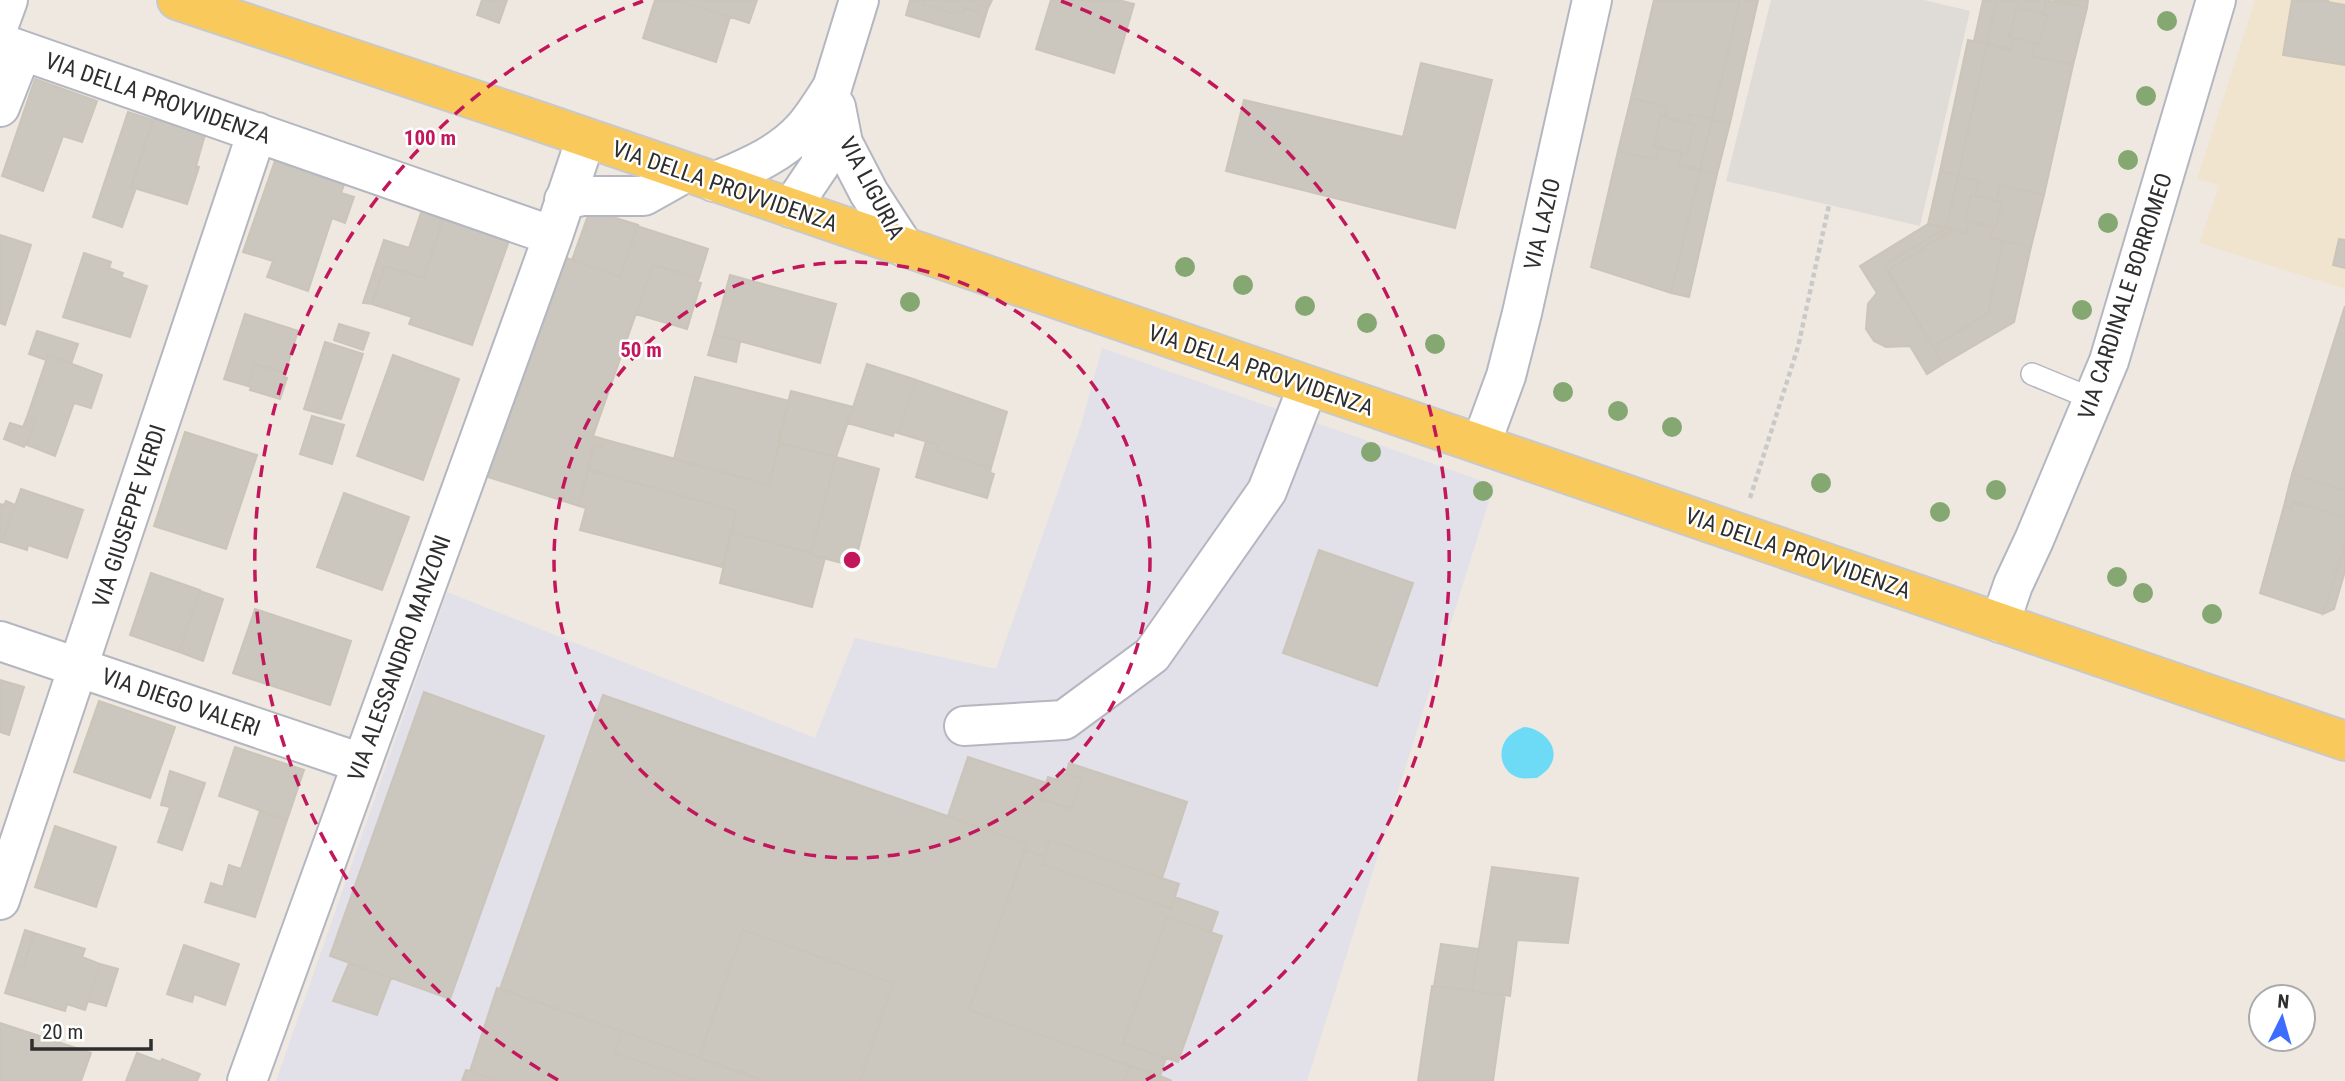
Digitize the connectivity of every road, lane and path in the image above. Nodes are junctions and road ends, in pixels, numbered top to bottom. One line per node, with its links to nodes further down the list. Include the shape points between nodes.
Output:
1 (8, 0): 6 (street)
2 (177, 0): 10 (main road, VIA DELLA PROVVIDENZA)
3 (859, 0): 7 (street, VIA LIGURIA)
4 (1592, 0): 20 (street, VIA LAZIO, via 1522,313 1506,376)
5 (2216, 0): 19 (street, VIA CARDINALE BORROMEO)
6 (7, 39): 8 (street); 9 (street, VIA DELLA PROVVIDENZA)
7 (832, 88): 11 (street, VIA LIGURIA, via 803,129 765,160); 14 (street, VIA LIGURIA, via 820,164); 16 (street, VIA LIGURIA, via 843,143)
8 (0, 107)
9 (257, 132): 15 (street, VIA DELLA PROVVIDENZA); 24 (street, VIA GIUSEPPE VERDI)
10 (586, 138): 11 (main road, VIA DELLA PROVVIDENZA); 12 (street, VIA ALESSANDRO MANZONI)
11 (699, 177): 12 (street, via 644,196); 14 (main road, VIA DELLA PROVVIDENZA)
12 (573, 198): 15 (street, VIA ALESSANDRO MANZONI)
13 (1829, 205): 21 (path, via 1798,347)
14 (791, 208): 16 (main road, VIA DELLA PROVVIDENZA)
15 (553, 236): 27 (street, VIA ALESSANDRO MANZONI)
16 (904, 247): 18 (main road, VIA DELLA PROVVIDENZA)
17 (2032, 374): 19 (lane)
18 (1308, 386): 20 (main road, VIA DELLA PROVVIDENZA); 25 (street, via 1267,491 1152,655 1064,720)
19 (2095, 400): 22 (street, VIA CARDINALE BORROMEO)
20 (1481, 444): 22 (main road, VIA DELLA PROVVIDENZA)
21 (1753, 485)
22 (2000, 623): 26 (main road, VIA DELLA PROVVIDENZA)
23 (0, 641): 24 (street, VIA DIEGO VALERI)
24 (79, 668): 27 (street, VIA DIEGO VALERI); 28 (street, VIA GIUSEPPE VERDI)
25 (964, 726)
26 (2345, 741)
27 (361, 763): 29 (street, VIA ALESSANDRO MANZONI)
28 (0, 900)
29 (247, 1081)

